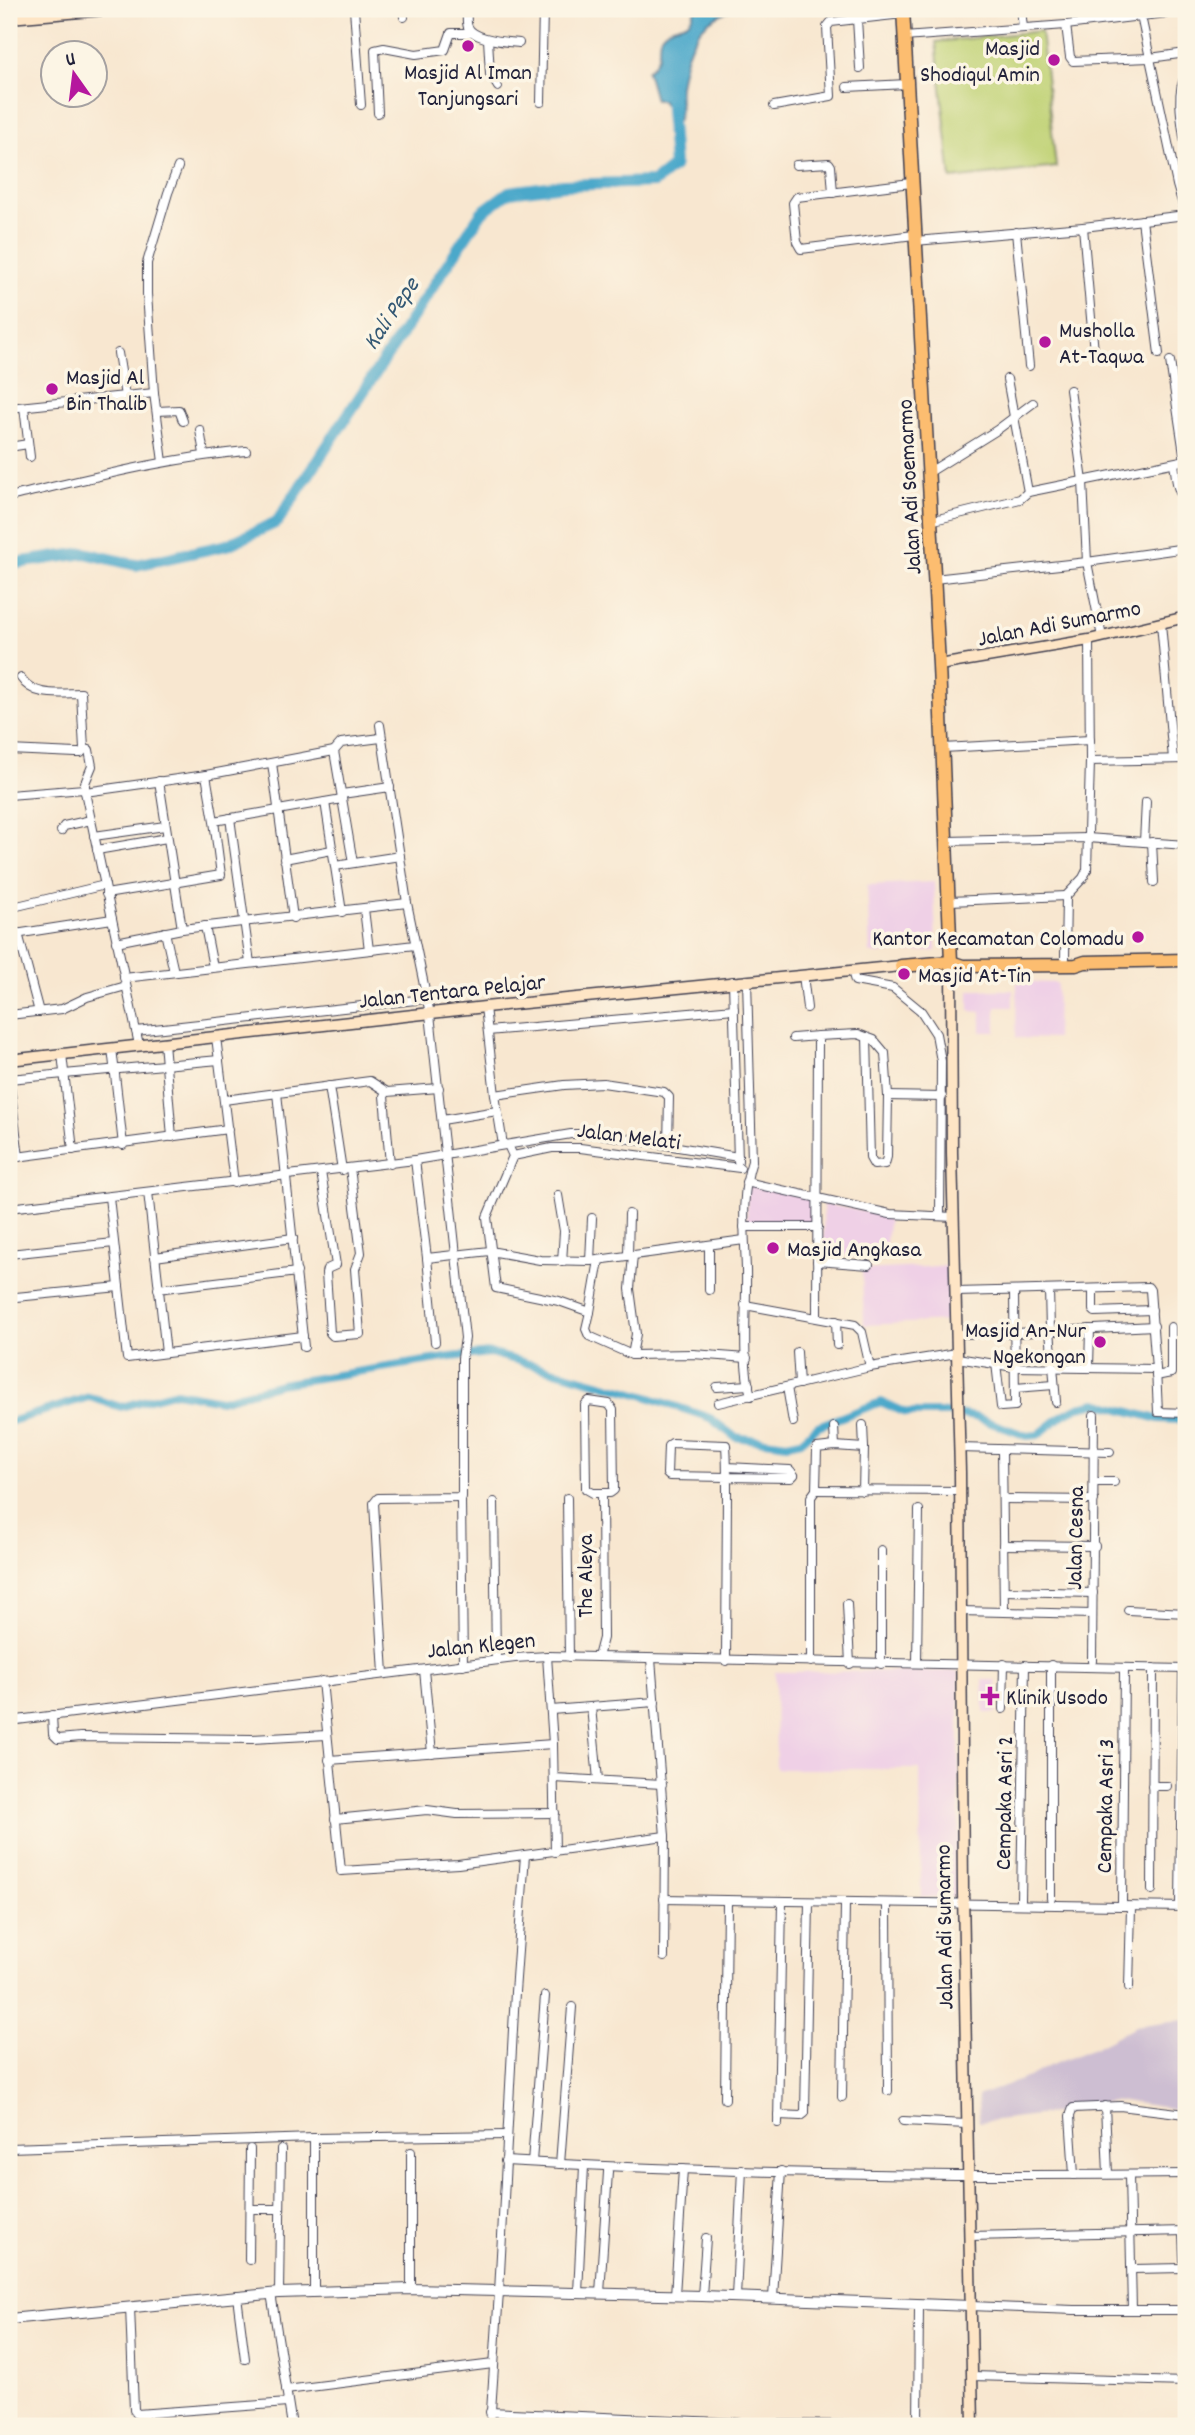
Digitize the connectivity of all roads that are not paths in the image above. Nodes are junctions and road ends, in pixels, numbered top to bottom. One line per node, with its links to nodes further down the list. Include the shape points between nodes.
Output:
1 (117, 9): 10 (main road)
2 (354, 9): 26 (street)
3 (467, 9): 14 (street)
4 (542, 9): 25 (street)
5 (1021, 9): 13 (street)
6 (903, 11): 11 (street); 15 (main road, Jalan Adi Soemarmo)
7 (1170, 11): 8 (street); 9 (street)
8 (1186, 11)
9 (1141, 12): 12 (street); 19 (street)
10 (9, 18)
11 (857, 19): 20 (street); 27 (street, via 828,24 831,96)
12 (1066, 25): 13 (street); 19 (street, via 1073,61)
13 (1023, 28): 15 (street)
14 (470, 31): 16 (street); 28 (street, via 452,33 444,50 416,54 375,50)
15 (904, 37): 22 (main road, Jalan Adi Soemarmo)
16 (488, 39): 17 (street); 23 (street, via 490,74)
17 (519, 43)
18 (1186, 52): 19 (street)
19 (1150, 58): 35 (street)
20 (860, 68)
21 (1186, 76): 29 (street, via 1181,90)
22 (907, 83): 24 (street, via 860,82); 33 (main road, Jalan Adi Soemarmo)
23 (498, 87)
24 (847, 88)
25 (541, 102)
26 (362, 105)
27 (774, 106)
28 (378, 113)
29 (1184, 115): 30 (street)
30 (1186, 151)
31 (796, 165): 34 (street, via 829,163)
32 (178, 167): 47 (street, via 147,263)
33 (912, 183): 34 (street); 39 (main road, Jalan Adi Soemarmo)
34 (833, 193): 39 (street, via 794,199 799,248)
35 (1186, 215): 36 (street)
36 (1142, 220): 37 (street); 42 (street)
37 (1083, 226): 38 (street); 40 (street)
38 (1016, 232): 39 (street); 44 (street)
39 (914, 238): 64 (main road, Jalan Adi Soemarmo)
40 (1094, 352)
41 (118, 353): 48 (street)
42 (1159, 354)
43 (1170, 361): 61 (street)
44 (1029, 366)
45 (1007, 379): 53 (street)
46 (1070, 390): 65 (street)
47 (154, 393): 48 (street); 52 (street)
48 (124, 397): 50 (street)
49 (1033, 403): 53 (street)
50 (24, 407): 51 (street); 56 (street)
51 (9, 408)
52 (157, 411): 54 (street, via 180,410); 62 (street)
53 (1014, 417): 64 (street); 66 (street)
54 (183, 421)
55 (200, 430): 59 (street)
56 (28, 444): 57 (street); 60 (street)
57 (9, 447)
58 (246, 451): 59 (street)
59 (204, 454): 62 (street)
60 (30, 457)
61 (1186, 460): 63 (street)
62 (163, 462): 67 (street)
63 (1174, 463): 65 (street); 68 (street)
64 (928, 473): 69 (main road, Jalan Adi Soemarmo)
65 (1083, 481): 66 (street); 71 (street)
66 (1028, 492): 69 (street, via 1020,499)
67 (9, 497)
68 (1186, 501)
69 (930, 521): 72 (main road, Jalan Adi Soemarmo)
70 (1186, 548): 71 (street)
71 (1087, 562): 72 (street); 75 (street)
72 (934, 579): 77 (main road, Jalan Adi Soemarmo)
73 (1186, 617): 74 (main road, Jalan Adi Sumarmo)
74 (1161, 623): 75 (main road, Jalan Adi Sumarmo); 86 (street)
75 (1102, 637): 76 (main road, Jalan Adi Sumarmo)
76 (1089, 640): 77 (main road, Jalan Adi Sumarmo); 81 (street)
77 (939, 665): 82 (main road, Jalan Adi Soemarmo)
78 (21, 678): 83 (street, via 36,691 81,693)
79 (380, 725): 80 (street)
80 (381, 738): 85 (street, via 341,743); 92 (street)
81 (1090, 740): 82 (street); 88 (street)
82 (943, 748): 107 (main road, Jalan Adi Soemarmo)
83 (84, 749): 84 (street, via 76,753); 93 (street, via 89,750 92,761)
84 (9, 750)
85 (334, 751): 89 (street); 95 (street)
86 (1173, 759): 87 (street); 88 (street)
87 (1186, 759)
88 (1090, 761): 106 (street)
89 (272, 763): 90 (street); 98 (street)
90 (206, 775): 91 (street); 101 (street)
91 (159, 781): 93 (street); 102 (street)
92 (390, 787): 95 (street); 112 (street)
93 (81, 790): 94 (street); 100 (street)
94 (9, 795)
95 (342, 797): 96 (street); 114 (street)
96 (325, 802): 98 (street); 111 (street)
97 (1146, 802): 108 (street)
98 (278, 809): 99 (street); 113 (street)
99 (230, 818): 101 (street); 116 (street)
100 (91, 820): 103 (street, via 64,826); 104 (street)
101 (214, 821): 117 (street)
102 (164, 826): 104 (street); 105 (street)
103 (61, 831)
104 (94, 836): 110 (street)
105 (167, 838): 110 (street); 119 (street)
106 (1087, 838): 107 (street); 108 (street); 121 (street, via 1086,875)
107 (947, 841): 122 (main road, Jalan Adi Soemarmo)
108 (1148, 842): 109 (street); 118 (street)
109 (1186, 845)
110 (97, 850): 120 (street)
111 (332, 850): 113 (street); 115 (street)
112 (400, 856): 114 (street); 123 (street)
113 (284, 859): 127 (street)
114 (353, 863): 115 (street)
115 (335, 866): 126 (street)
116 (236, 873): 117 (street); 129 (street)
117 (221, 875): 119 (street)
118 (1154, 882)
119 (174, 883): 120 (street); 131 (street)
120 (106, 890): 124 (street); 128 (street)
121 (1066, 896): 122 (street); 138 (street)
122 (950, 901): 140 (main road, Jalan Adi Soemarmo)
123 (407, 903): 125 (street); 136 (street)
124 (9, 908)
125 (364, 909): 126 (street); 137 (street)
126 (342, 912): 127 (street)
127 (293, 918): 129 (street)
128 (112, 919): 133 (street); 135 (street)
129 (245, 921): 130 (street); 142 (street)
130 (205, 926): 131 (street); 144 (street)
131 (182, 929): 132 (street)
132 (165, 932): 135 (street); 146 (street)
133 (18, 933): 134 (street); 156 (street)
134 (9, 935)
135 (116, 942): 150 (street)
136 (415, 945): 137 (street); 151 (street)
137 (369, 950): 142 (street)
138 (1065, 958): 140 (main road, via 962,958); 141 (main road)
139 (1186, 960): 141 (main road)
140 (951, 962): 141 (main road, via 975,966); 143 (main road); 212 (main road, Jalan Adi Sumarmo)
141 (1085, 962)
142 (250, 963): 144 (street)
143 (901, 966): 145 (main road, Jalan Tentara Pelajar)
144 (213, 967): 146 (street)
145 (852, 971): 147 (main road, Jalan Tentara Pelajar); 182 (street, via 855,981 893,988 921,1011 933,1028 941,1053)
146 (174, 972): 150 (street)
147 (803, 975): 148 (main road, Jalan Tentara Pelajar); 154 (street)
148 (747, 979): 149 (main road, Jalan Tentara Pelajar); 203 (street, via 752,1161)
149 (733, 981): 153 (main road, Jalan Tentara Pelajar); 155 (street)
150 (125, 982): 156 (street, via 62,1009); 160 (street)
151 (425, 999): 152 (street); 157 (street)
152 (412, 1000): 159 (street); 160 (street)
153 (485, 1007): 157 (main road, Jalan Tentara Pelajar); 161 (street)
154 (807, 1008)
155 (734, 1009): 161 (street); 195 (street)
156 (39, 1012): 158 (street)
157 (430, 1014): 159 (main road, Jalan Tentara Pelajar); 177 (street)
158 (9, 1016)
159 (415, 1016): 163 (main road, Jalan Tentara Pelajar)
160 (135, 1031): 167 (street)
161 (488, 1031): 180 (street)
162 (818, 1036): 164 (street); 165 (street); 208 (street)
163 (216, 1037): 166 (main road, Jalan Tentara Pelajar); 171 (street)
164 (867, 1037): 181 (street, via 886,1056); 181 (street, via 870,1158 878,1166 886,1161)
165 (793, 1038)
166 (164, 1042): 167 (main road, Jalan Tentara Pelajar); 172 (street)
167 (139, 1045): 168 (main road, Jalan Tentara Pelajar)
168 (112, 1048): 169 (main road, Jalan Tentara Pelajar); 173 (street)
169 (62, 1054): 170 (main road, Jalan Tentara Pelajar); 174 (street)
170 (9, 1060)
171 (219, 1060): 172 (street); 183 (street)
172 (166, 1064): 173 (street); 187 (street)
173 (114, 1069): 174 (street); 189 (street)
174 (64, 1074): 175 (street); 191 (street)
175 (9, 1079): 194 (street)
176 (330, 1086): 178 (street, via 370,1082); 179 (street); 200 (street)
177 (439, 1088): 178 (street); 185 (street)
178 (387, 1092): 198 (street)
179 (277, 1093): 183 (street); 202 (street)
180 (495, 1095): 184 (street); 188 (street, via 603,1083 664,1092 669,1097)
181 (888, 1096): 182 (street)
182 (942, 1097): 211 (street)
183 (224, 1100): 186 (street)
184 (497, 1111): 185 (street); 190 (street)
185 (442, 1120): 192 (street)
186 (228, 1129): 187 (street); 204 (street)
187 (172, 1136): 189 (street)
188 (668, 1144): 190 (street, via 585,1133); 195 (street)
189 (123, 1145): 191 (street)
190 (506, 1145): 192 (street); 193 (street)
191 (73, 1150): 194 (street)
192 (446, 1156): 197 (street); 222 (street)
193 (513, 1156): 199 (street, Jalan Melati, via 580,1148); 220 (street, via 487,1217)
194 (19, 1157): 196 (street)
195 (737, 1157): 199 (street)
196 (9, 1158)
197 (415, 1160): 198 (street); 225 (street)
198 (390, 1164): 200 (street)
199 (740, 1168): 203 (street)
200 (346, 1169): 201 (street); 201 (street, via 361,1253 355,1269 360,1334 330,1333 326,1273 335,1265)
201 (321, 1172): 202 (street)
202 (287, 1176): 204 (street); 216 (street)
203 (747, 1178): 208 (street); 214 (street)
204 (234, 1183): 205 (street)
205 (148, 1192): 207 (street); 224 (street)
206 (558, 1195): 228 (street, via 564,1224)
207 (109, 1197): 209 (street); 218 (street)
208 (818, 1198): 211 (street, via 890,1214); 215 (street)
209 (9, 1208)
210 (629, 1214): 223 (street)
211 (940, 1216): 212 (street)
212 (954, 1217): 237 (main road, Jalan Adi Sumarmo)
213 (592, 1218): 226 (street)
214 (744, 1227): 215 (street); 217 (street)
215 (818, 1227): 227 (street)
216 (293, 1238): 224 (street); 230 (street)
217 (744, 1240): 219 (street); 239 (street)
218 (114, 1243): 221 (street); 231 (street)
219 (709, 1245): 223 (street); 234 (street)
220 (491, 1251): 222 (street); 228 (street); 241 (street, via 498,1290 534,1295)
221 (9, 1254)
222 (457, 1254): 225 (street); 330 (street, via 466,1338 462,1497 378,1498 374,1503)
223 (631, 1255): 226 (street); 256 (street, via 636,1335)
224 (155, 1258): 232 (street)
225 (426, 1258): 251 (street)
226 (595, 1260): 228 (street); 241 (street)
227 (817, 1261): 229 (street); 242 (street)
228 (562, 1262)
229 (869, 1265)
230 (297, 1272): 232 (street); 250 (street)
231 (119, 1287): 238 (street); 255 (street, via 126,1357)
232 (159, 1289): 255 (street)
233 (1093, 1289): 235 (street); 240 (street, via 1148,1287); 240 (street, via 1095,1312)
234 (709, 1290)
235 (1049, 1290): 236 (street); 247 (street)
236 (1014, 1291): 237 (street); 248 (street)
237 (956, 1292): 249 (main road, Jalan Adi Sumarmo)
238 (16, 1297)
239 (745, 1305): 242 (street); 258 (street)
240 (1152, 1310): 244 (street)
241 (590, 1312): 256 (street, via 589,1336)
242 (817, 1317): 243 (street)
243 (836, 1321): 252 (street); 260 (street, via 859,1328)
244 (1154, 1326): 246 (street); 264 (street)
245 (1171, 1327): 264 (street, via 1171,1373)
246 (1090, 1329): 247 (street); 263 (street)
247 (1050, 1330): 248 (street); 262 (street)
248 (1015, 1333): 249 (street); 261 (street)
249 (957, 1334): 257 (main road, Jalan Adi Sumarmo)
250 (303, 1336): 253 (street); 255 (street)
251 (435, 1342)
252 (837, 1345)
253 (304, 1348)
254 (797, 1352): 265 (street)
255 (166, 1353)
256 (632, 1355): 258 (street)
257 (957, 1355): 259 (street); 260 (street); 281 (main road, Jalan Adi Sumarmo)
258 (747, 1358): 266 (street)
259 (996, 1363): 261 (street); 270 (street, via 1002,1408 1016,1406)
260 (870, 1367): 265 (street)
261 (1014, 1367): 262 (street); 270 (street)
262 (1052, 1367): 263 (street); 267 (street)
263 (1089, 1367): 264 (street)
264 (1156, 1372): 274 (street, via 1157,1412)
265 (799, 1384): 269 (street)
266 (749, 1385): 268 (street); 271 (street)
267 (1054, 1385): 270 (street); 272 (street)
268 (717, 1387)
269 (787, 1387): 271 (street); 276 (street)
270 (1015, 1388)
271 (751, 1396): 273 (street)
272 (1056, 1402)
273 (718, 1403)
274 (1186, 1413)
275 (1094, 1415): 284 (street, Jalan Cesna)
276 (793, 1422)
277 (863, 1425): 280 (street)
278 (835, 1427): 279 (street)
279 (835, 1446): 280 (street); 289 (street, via 817,1448)
280 (864, 1448): 290 (street)
281 (959, 1448): 282 (street); 291 (main road, Jalan Adi Sumarmo)
282 (1002, 1451): 284 (street); 294 (street)
283 (1110, 1452): 284 (street)
284 (1093, 1453): 287 (street, Jalan Cesna)
285 (727, 1467): 286 (street); 286 (street, via 790,1470 794,1475); 286 (street, via 723,1443 668,1446 669,1476)
286 (727, 1477): 315 (street)
287 (1094, 1482): 288 (street); 296 (street, Jalan Cesna)
288 (1114, 1482)
289 (816, 1490): 290 (street); 317 (street, via 811,1497)
290 (863, 1491): 291 (street)
291 (960, 1491): 306 (main road, Jalan Adi Sumarmo)
292 (602, 1494): 292 (street, The Aleya, via 614,1490 613,1410 609,1404 589,1401 585,1405 585,1486 588,1492); 312 (street, The Aleya, via 603,1638)
293 (567, 1498): 311 (street)
294 (1003, 1499): 296 (street); 299 (street)
295 (460, 1500): 323 (street)
296 (1094, 1500): 300 (street, Jalan Cesna)
297 (494, 1502): 314 (street)
298 (919, 1510): 318 (street)
299 (1003, 1545): 300 (street); 302 (street)
300 (1095, 1546): 303 (street, Jalan Cesna)
301 (881, 1550): 320 (street)
302 (1004, 1591): 303 (street); 307 (street)
303 (1093, 1593): 309 (street, Jalan Cesna)
304 (846, 1604): 319 (street)
305 (1128, 1610): 308 (street)
306 (960, 1611): 307 (street); 321 (main road, Jalan Adi Sumarmo)
307 (1004, 1612): 309 (street)
308 (1186, 1613)
309 (1092, 1614): 316 (street, Jalan Cesna)
310 (547, 1656): 311 (street, Jalan Klegen); 314 (street, Jalan Klegen); 335 (street)
311 (569, 1657): 312 (street, Jalan Klegen)
312 (598, 1657): 313 (street, Jalan Klegen)
313 (652, 1659): 315 (street, Jalan Klegen); 332 (street)
314 (496, 1660): 323 (street, Jalan Klegen)
315 (726, 1661): 317 (street, Jalan Klegen)
316 (1092, 1661)
317 (811, 1662): 319 (street, Jalan Klegen)
318 (917, 1663): 320 (street, Jalan Klegen); 321 (street, Jalan Klegen)
319 (850, 1664): 320 (street, Jalan Klegen)
320 (881, 1664)
321 (961, 1664): 322 (street, Jalan Klegen); 362 (main road, Jalan Adi Sumarmo)
322 (1004, 1664): 324 (street, Jalan Klegen); 334 (street)
323 (463, 1665): 329 (street, Jalan Klegen)
324 (1024, 1665): 325 (street, Jalan Klegen); 356 (street, Cempaka Asri 2)
325 (1051, 1665): 326 (street, Jalan Klegen); 353 (street)
326 (1124, 1668): 327 (street, Jalan Klegen); 360 (street, Cempaka Asri 3)
327 (1153, 1668): 328 (street, Jalan Klegen); 345 (street)
328 (1185, 1669): 363 (street)
329 (424, 1670): 330 (street, Jalan Klegen); 340 (street)
330 (384, 1674): 331 (street, Jalan Klegen)
331 (322, 1681): 336 (street, Jalan Klegen); 338 (street)
332 (654, 1703): 333 (street); 344 (street)
333 (591, 1707): 335 (street); 343 (street)
334 (1003, 1709)
335 (551, 1710): 339 (street)
336 (52, 1715): 337 (street, Jalan Klegen); 338 (street, via 53,1734 58,1739)
337 (9, 1721)
338 (327, 1735): 341 (street)
339 (553, 1744): 340 (street); 342 (street)
340 (432, 1753): 341 (street)
341 (329, 1760): 348 (street)
342 (554, 1778): 343 (street); 347 (street)
343 (598, 1780): 344 (street)
344 (662, 1784): 349 (street)
345 (1152, 1786): 346 (street); 352 (street)
346 (1167, 1786)
347 (555, 1813): 348 (street, via 427,1810); 350 (street)
348 (335, 1819): 351 (street, via 341,1871)
349 (665, 1836): 350 (street); 354 (street)
350 (555, 1852): 351 (street)
351 (525, 1855): 376 (street)
352 (1152, 1890)
353 (1051, 1898)
354 (664, 1899): 355 (street); 365 (street)
355 (727, 1900): 357 (street); 371 (street)
356 (1021, 1900)
357 (782, 1902): 358 (street); 358 (street, via 778,2119 805,2113)
358 (809, 1902): 359 (street)
359 (845, 1903): 361 (street); 370 (street)
360 (1122, 1903)
361 (887, 1904): 362 (street); 369 (street)
362 (963, 1905): 364 (street); 375 (main road, Jalan Adi Sumarmo)
363 (1183, 1906): 364 (street)
364 (1131, 1907): 366 (street)
365 (664, 1957)
366 (1129, 1987)
367 (545, 1996): 383 (street)
368 (572, 2007): 384 (street)
369 (888, 2091)
370 (842, 2097)
371 (725, 2099)
372 (1105, 2106): 373 (street); 391 (street); 393 (street, via 1070,2111)
373 (1186, 2114)
374 (903, 2121): 375 (street)
375 (967, 2124): 390 (main road, Jalan Adi Sumarmo)
376 (506, 2135): 377 (street); 382 (street)
377 (314, 2138): 378 (street); 406 (street)
378 (9, 2148)
379 (250, 2149): 395 (street)
380 (281, 2149): 396 (street)
381 (411, 2152): 405 (street)
382 (505, 2161): 383 (street); 407 (street)
383 (532, 2162): 384 (street)
384 (560, 2164): 385 (street)
385 (584, 2166): 386 (street); 409 (street)
386 (683, 2169): 387 (street); 411 (street)
387 (742, 2169): 388 (street); 414 (street)
388 (781, 2171): 390 (street); 415 (street)
389 (608, 2172): 410 (street)
390 (968, 2174): 393 (street); 399 (main road, Jalan Adi Sumarmo)
391 (1108, 2174): 393 (street); 394 (street)
392 (1186, 2174): 394 (street)
393 (1074, 2175)
394 (1129, 2175): 398 (street)
395 (251, 2209): 396 (street); 401 (street)
396 (279, 2209): 408 (street)
397 (1185, 2232): 398 (street); 402 (street)
398 (1131, 2234): 399 (street); 403 (street)
399 (970, 2236): 418 (main road, Jalan Adi Sumarmo)
400 (706, 2238): 413 (street)
401 (249, 2260)
402 (1184, 2268): 403 (street); 404 (street)
403 (1133, 2269): 419 (street)
404 (1185, 2286)
405 (411, 2290): 406 (street); 407 (street)
406 (314, 2292): 408 (street)
407 (499, 2292): 409 (street); 423 (street)
408 (275, 2293): 412 (street); 426 (street)
409 (578, 2293): 410 (street)
410 (600, 2293): 411 (street)
411 (675, 2295): 413 (street)
412 (237, 2296): 417 (street); 422 (street)
413 (702, 2296): 414 (street)
414 (736, 2297): 415 (street)
415 (773, 2298): 416 (street)
416 (919, 2305): 418 (street); 437 (street)
417 (130, 2306): 421 (street); 427 (street, via 137,2414)
418 (971, 2306): 419 (street); 424 (main road, Jalan Adi Sumarmo)
419 (1132, 2310): 420 (street)
420 (1186, 2310)
421 (9, 2319)
422 (245, 2359)
423 (493, 2364): 426 (street); 428 (street)
424 (974, 2376): 425 (street); 439 (main road, Jalan Adi Sumarmo)
425 (1186, 2382)
426 (286, 2390): 427 (street)
427 (288, 2403): 433 (street)
428 (490, 2412): 429 (street); 434 (street)
429 (699, 2424): 430 (street)
430 (766, 2425): 431 (street)
431 (801, 2425): 432 (street)
432 (818, 2425): 435 (street)
433 (292, 2426)
434 (490, 2426)
435 (854, 2426): 436 (street)
436 (894, 2426): 437 (street)
437 (918, 2426): 438 (street)
438 (954, 2426)
439 (973, 2426)

